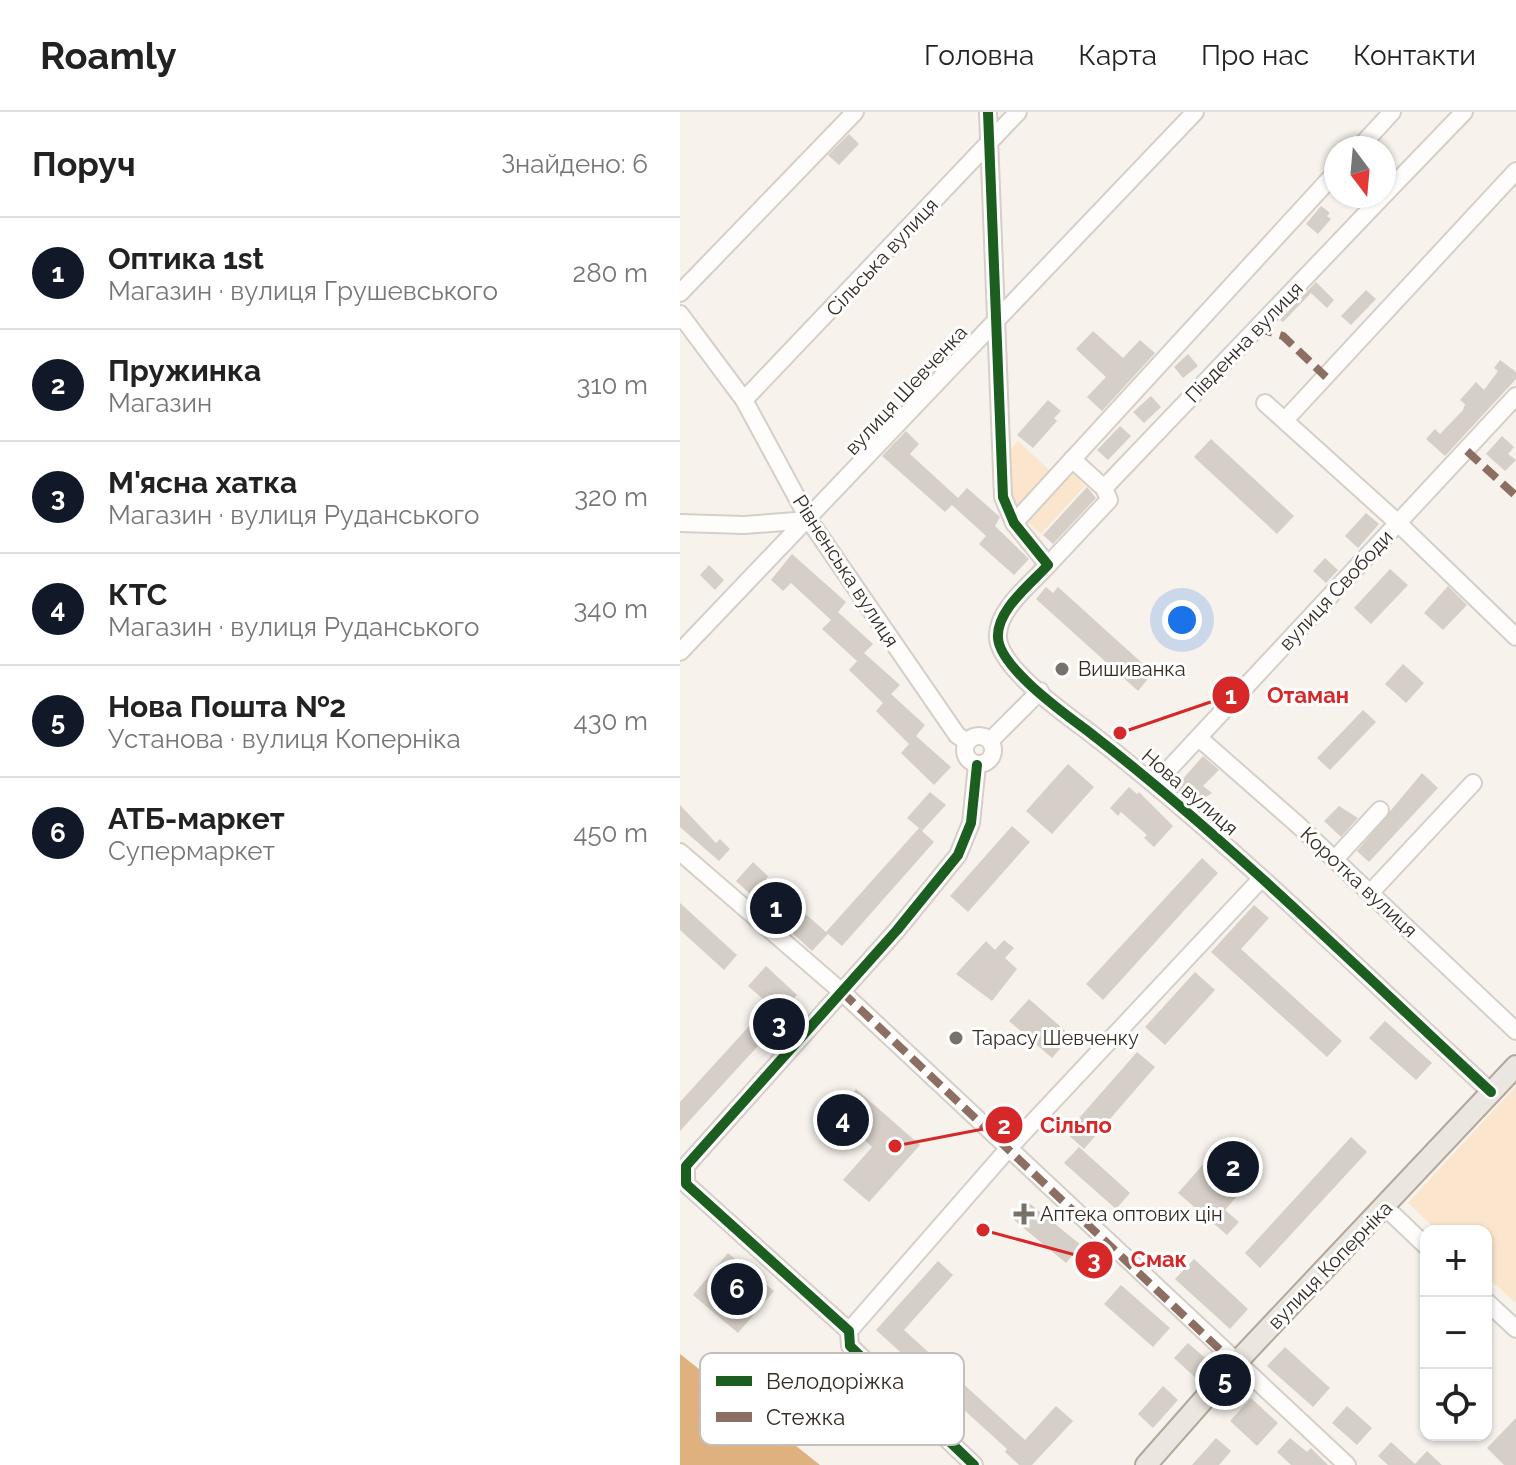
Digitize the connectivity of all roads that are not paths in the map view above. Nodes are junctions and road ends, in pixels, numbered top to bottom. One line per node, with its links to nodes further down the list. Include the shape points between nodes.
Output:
1 (855, 112): 13 (street)
2 (988, 112): 8 (street)
3 (1018, 112): 8 (street, Сільська вулиця)
4 (1195, 112): 15 (street, вулиця Шевченка)
5 (1392, 112): 7 (street)
6 (1464, 112): 10 (street, Південна вулиця)
7 (1370, 136)
8 (989, 142): 15 (street); 17 (street, Сільська вулиця)
9 (1516, 171): 19 (street)
10 (1396, 183)
11 (1324, 185): 20 (street)
12 (1372, 208): 21 (street, Південна вулиця)
13 (680, 293)
14 (680, 314): 17 (street, Рівненська вулиця)
15 (997, 318): 22 (street, вулиця Шевченка); 24 (street, via 1003,497)
16 (1516, 396): 25 (street, вулиця Свободи)
17 (744, 400): 22 (street, Рівненська вулиця)
18 (1265, 403): 19 (street)
19 (1285, 420): 25 (street)
20 (1072, 459): 21 (street); 24 (street)
21 (1104, 488): 26 (street, Нова вулиця, via 1109,500)
22 (809, 520): 23 (street); 28 (street, вулиця Шевченка); 32 (street, Рівненська вулиця, via 957,735)
23 (680, 523)
24 (1014, 523): 26 (street)
25 (1398, 523): 27 (street); 30 (street, вулиця Свободи)
26 (1048, 565): 29 (street, Нова вулиця, via 1003,615 998,637 1004,658)
27 (1516, 637)
28 (680, 652)
29 (1040, 691): 31 (street); 35 (street, Нова вулиця)
30 (1199, 738): 35 (street, вулиця Свободи); 38 (street, Коротка вулиця)
31 (990, 741): 32 (street, via 980,736); 33 (street, via 992,756)
32 (967, 742): 33 (street, via 966,756)
33 (977, 765): 41 (street, via 971,823 958,855)
34 (1473, 783): 40 (street)
35 (1155, 784): 39 (street, Нова вулиця)
36 (1380, 810): 38 (street)
37 (680, 852): 41 (street)
38 (1335, 859): 40 (street, Коротка вулиця)
39 (1261, 879): 44 (street, Нова вулиця); 45 (street)
40 (1371, 892): 42 (street, Коротка вулиця)
41 (842, 992): 45 (street); 50 (street, via 686,1166 686,1184)
42 (1516, 1031)
43 (1516, 1066): 44 (main road, вулиця Коперніка)
44 (1491, 1092): 46 (main road, вулиця Коперніка)
45 (1008, 1149): 50 (street); 52 (street)
46 (1385, 1207): 47 (street); 52 (main road, вулиця Коперніка)
47 (1420, 1240)
48 (1492, 1307): 49 (street)
49 (1516, 1329)
50 (849, 1331): 51 (street, via 850,1346)
51 (857, 1353)
52 (1235, 1364): 55 (main road, вулиця Коперніка); 56 (street)
53 (953, 1445): 54 (street)
54 (974, 1465)
55 (1146, 1465)
56 (1347, 1465)

